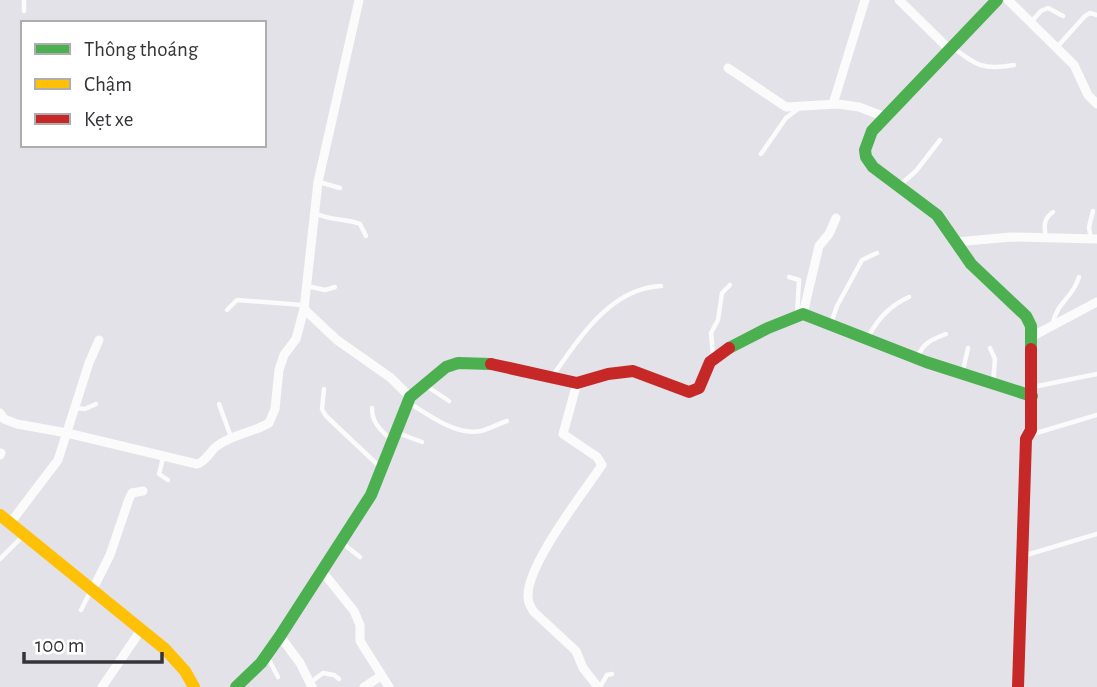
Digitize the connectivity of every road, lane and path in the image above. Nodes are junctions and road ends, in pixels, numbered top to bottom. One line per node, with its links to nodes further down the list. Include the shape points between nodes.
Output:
1 (24, 0): 7 (lane)
2 (359, 0): 21 (street)
3 (865, 0): 15 (street)
4 (899, 0): 11 (street)
5 (998, 0): 11 (street)
6 (1008, 0): 10 (street)
7 (24, 10)
8 (1097, 15): 12 (lane, via 1085,16)
9 (1063, 16): 10 (lane, via 1048,8)
10 (1030, 23): 12 (street)
11 (950, 48): 13 (lane, via 976,65); 18 (street)
12 (1056, 48): 16 (street, via 1074,65)
13 (1014, 65)
14 (728, 68): 17 (street, via 779,104)
15 (833, 104): 17 (street); 18 (street)
16 (1097, 104)
17 (802, 107): 20 (lane, via 786,118)
18 (885, 117): 22 (street, via 866,141 866,158)
19 (940, 140): 22 (lane)
20 (761, 154)
21 (318, 181): 23 (lane); 25 (street)
22 (899, 185): 31 (street, via 937,215)
23 (340, 188)
24 (1093, 211): 30 (lane, via 1089,227)
25 (314, 212): 28 (lane, via 326,219 360,224); 36 (street)
26 (1053, 212): 29 (lane, via 1044,225)
27 (836, 218): 43 (street, via 819,246)
28 (366, 236)
29 (1046, 239): 30 (street); 31 (street)
30 (1094, 240)
31 (956, 242): 47 (street, via 973,266 1026,316)
32 (877, 253): 44 (lane, via 862,260)
33 (789, 276): 43 (lane, via 799,280)
34 (1079, 278): 45 (lane, via 1072,295 1056,309)
35 (730, 285): 52 (lane, via 722,293 711,333)
36 (306, 286): 38 (lane); 41 (street)
37 (661, 286): 56 (lane, via 618,299)
38 (335, 287)
39 (909, 297): 48 (lane, via 879,318)
40 (1097, 302): 45 (street)
41 (304, 307): 42 (lane, via 237,300); 62 (street, via 337,340 391,377); 73 (street, via 296,339 279,370 272,418 262,427)
42 (227, 310)
43 (800, 315): 44 (street); 52 (street)
44 (831, 323): 48 (street)
45 (1053, 324): 47 (street)
46 (946, 334): 53 (lane, via 920,348)
47 (1033, 335): 61 (street)
48 (867, 338): 53 (street)
49 (99, 340): 66 (street)
50 (968, 348): 55 (lane)
51 (990, 348): 59 (lane, via 995,359)
52 (714, 358): 57 (street, via 696,391 633,371)
53 (918, 358): 55 (street)
54 (1097, 374): 61 (lane)
55 (962, 375): 59 (street)
56 (552, 378): 57 (street); 58 (street, via 475,362 446,367)
57 (577, 383): 103 (street, via 564,434 602,465 548,546 527,595 534,612 576,651)
58 (425, 384): 62 (street); 63 (lane)
59 (993, 384): 61 (street)
60 (324, 388): 77 (lane, via 321,409 326,416)
61 (1032, 392): 72 (street)
62 (409, 400): 70 (lane, via 452,428 465,431 481,431); 74 (street)
63 (449, 401)
64 (96, 404): 66 (lane)
65 (219, 404): 73 (lane)
66 (75, 408): 71 (street)
67 (372, 408): 74 (lane, via 376,425)
68 (0, 413): 71 (street, via 17,424)
69 (1097, 415): 72 (lane)
70 (507, 421)
71 (67, 433): 76 (street); 80 (street, via 58,460)
72 (1028, 435): 84 (street)
73 (231, 437): 76 (street, via 201,463)
74 (395, 437): 75 (lane); 77 (street)
75 (422, 442)
76 (163, 457): 78 (lane, via 159,474)
77 (383, 470): 83 (street)
78 (168, 480)
79 (143, 491): 88 (street, via 132,493 110,555)
80 (6, 519): 81 (street)
81 (26, 534): 86 (lane); 88 (street)
82 (1097, 534): 84 (lane)
83 (340, 542): 85 (lane); 87 (street)
84 (1022, 556): 104 (street)
85 (360, 557)
86 (0, 559)
87 (322, 570): 91 (street); 94 (street, via 354,611 360,641)
88 (92, 588): 89 (lane); 90 (street)
89 (81, 610)
90 (141, 630): 98 (street, via 178,663); 99 (street)
91 (280, 636): 92 (street); 97 (street)
92 (266, 656): 95 (lane); 100 (street)
93 (612, 674): 103 (lane)
94 (381, 676): 101 (street); 102 (street)
95 (278, 677)
96 (339, 679): 97 (lane, via 323,673)
97 (311, 685)
98 (195, 686)
99 (103, 687)
100 (236, 687)
101 (364, 687)
102 (389, 687)
103 (599, 687)
104 (1018, 687)

